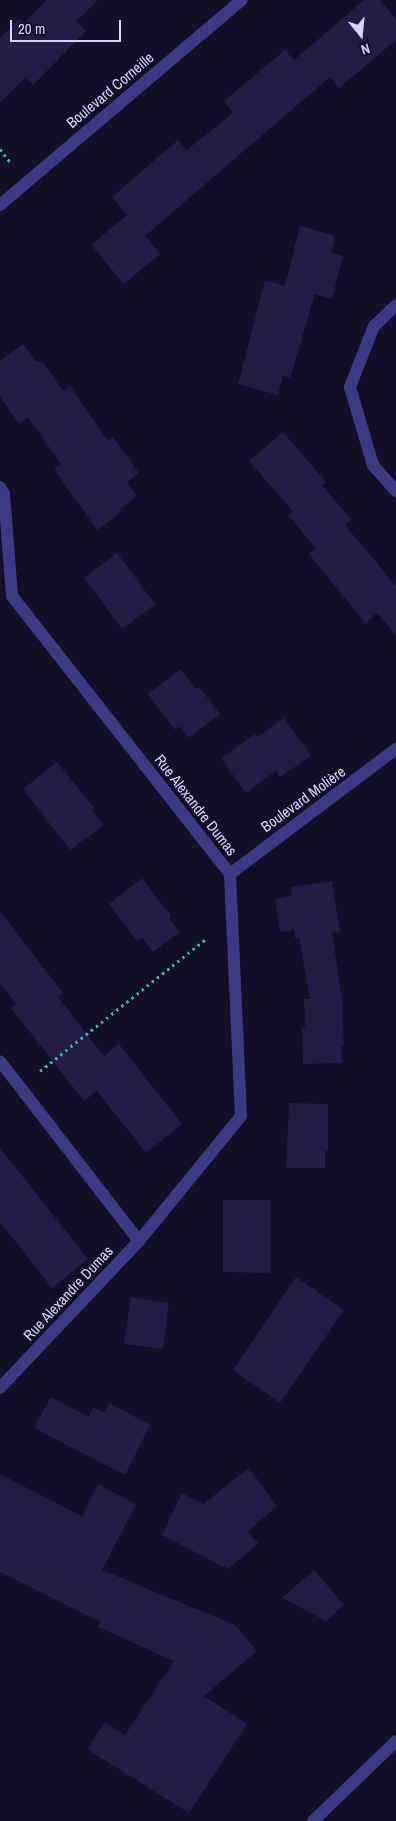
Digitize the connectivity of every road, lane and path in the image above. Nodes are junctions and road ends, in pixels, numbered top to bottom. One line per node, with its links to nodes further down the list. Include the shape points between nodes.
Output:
1 (242, 0): 2 (street, Boulevard Corneille)
2 (0, 205)
3 (396, 305): 5 (street, via 374,326 350,387 373,465)
4 (0, 487): 7 (street, Rue Alexandre Dumas, via 4,494 12,596)
5 (396, 491)
6 (396, 749): 7 (street, Boulevard Molière)
7 (230, 874): 8 (street, Rue Alexandre Dumas)
8 (232, 918): 10 (path); 11 (street, Rue Alexandre Dumas, via 241,1116)
9 (0, 1061): 10 (street)
10 (20, 1086): 11 (street)
11 (139, 1241): 12 (street, Rue Alexandre Dumas)
12 (0, 1388)
13 (396, 1741): 14 (street)
14 (313, 1821)

